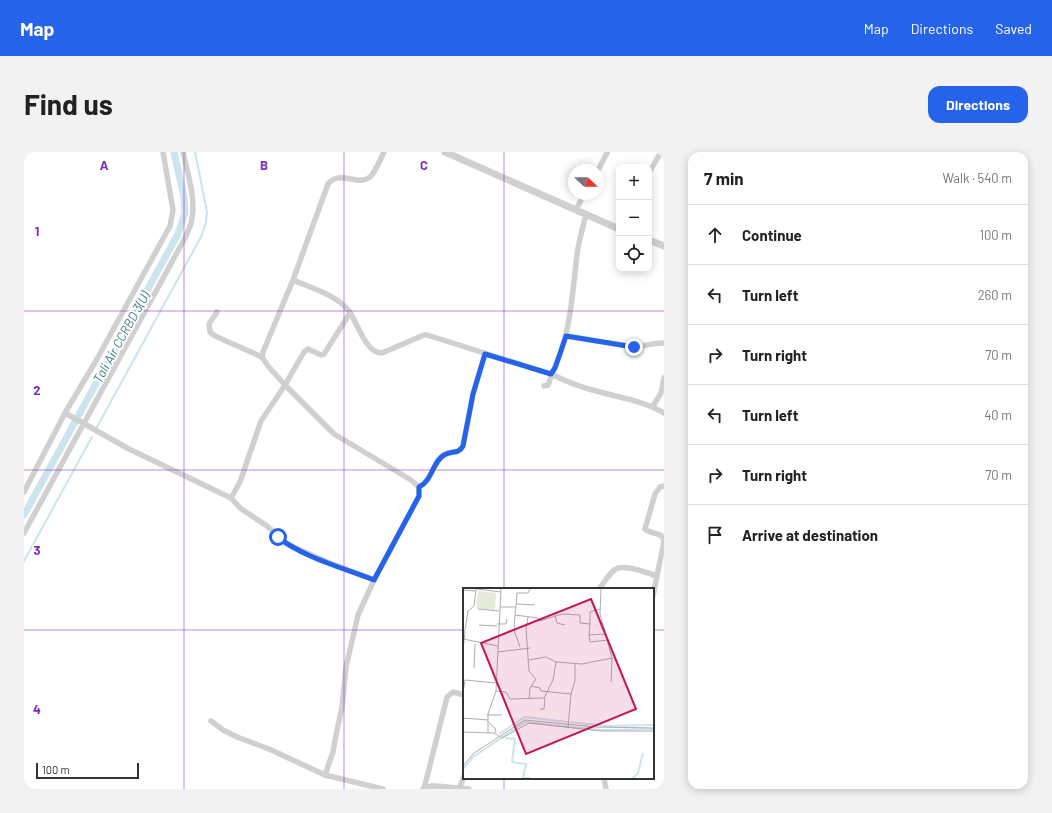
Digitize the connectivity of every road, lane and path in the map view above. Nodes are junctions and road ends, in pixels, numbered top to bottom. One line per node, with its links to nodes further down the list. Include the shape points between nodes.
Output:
1 (164, 152): 28 (street, via 173,210 170,226)
2 (183, 152): 29 (street, via 191,193 193,216 190,225)
3 (384, 152): 15 (street, via 368,178 335,178 328,184)
4 (447, 152): 10 (street)
5 (661, 152): 8 (street)
6 (607, 154): 7 (street)
7 (601, 164)
8 (652, 168)
9 (581, 200): 10 (street)
10 (576, 210): 11 (street)
11 (586, 215): 12 (street); 18 (street, via 579,241)
12 (616, 228)
13 (652, 241): 14 (street)
14 (664, 246)
15 (293, 280): 17 (street, via 339,300); 21 (street)
16 (217, 312): 21 (street, via 209,324 210,332)
17 (350, 313): 20 (street, via 362,336 378,353 427,335); 24 (street, via 326,353 322,355 306,350)
18 (566, 336): 19 (street, via 634,347); 22 (street)
19 (664, 343)
20 (485, 354): 22 (street); 31 (street, via 473,394 463,446 457,452 443,455 425,484)
21 (262, 357): 24 (street)
22 (551, 374): 25 (street, via 549,382); 26 (street, via 599,392)
23 (664, 378): 26 (street)
24 (285, 385): 31 (street, via 334,434); 33 (street, via 258,427 240,482)
25 (544, 386)
26 (653, 406): 27 (street)
27 (664, 413)
28 (68, 415): 29 (street); 32 (street)
29 (81, 422): 33 (street, via 129,449); 34 (street)
30 (664, 486): 35 (street, via 655,494 645,529 660,534 664,541)
31 (419, 487): 36 (street, via 419,496)
32 (24, 492)
33 (231, 498): 36 (street, via 240,508 267,526 287,544)
34 (24, 533)
35 (657, 576): 37 (street, via 621,567 616,569); 38 (street)
36 (374, 580): 41 (street, via 356,622 333,752)
37 (601, 588)
38 (654, 591)
39 (463, 695): 46 (street, via 453,692 448,697)
40 (210, 721): 41 (street, via 237,737)
41 (325, 775): 45 (street)
42 (463, 779): 44 (street)
43 (604, 779): 48 (street)
44 (460, 787): 46 (street, via 431,786); 47 (street)
45 (383, 789)
46 (424, 789)
47 (469, 789)
48 (606, 789)

